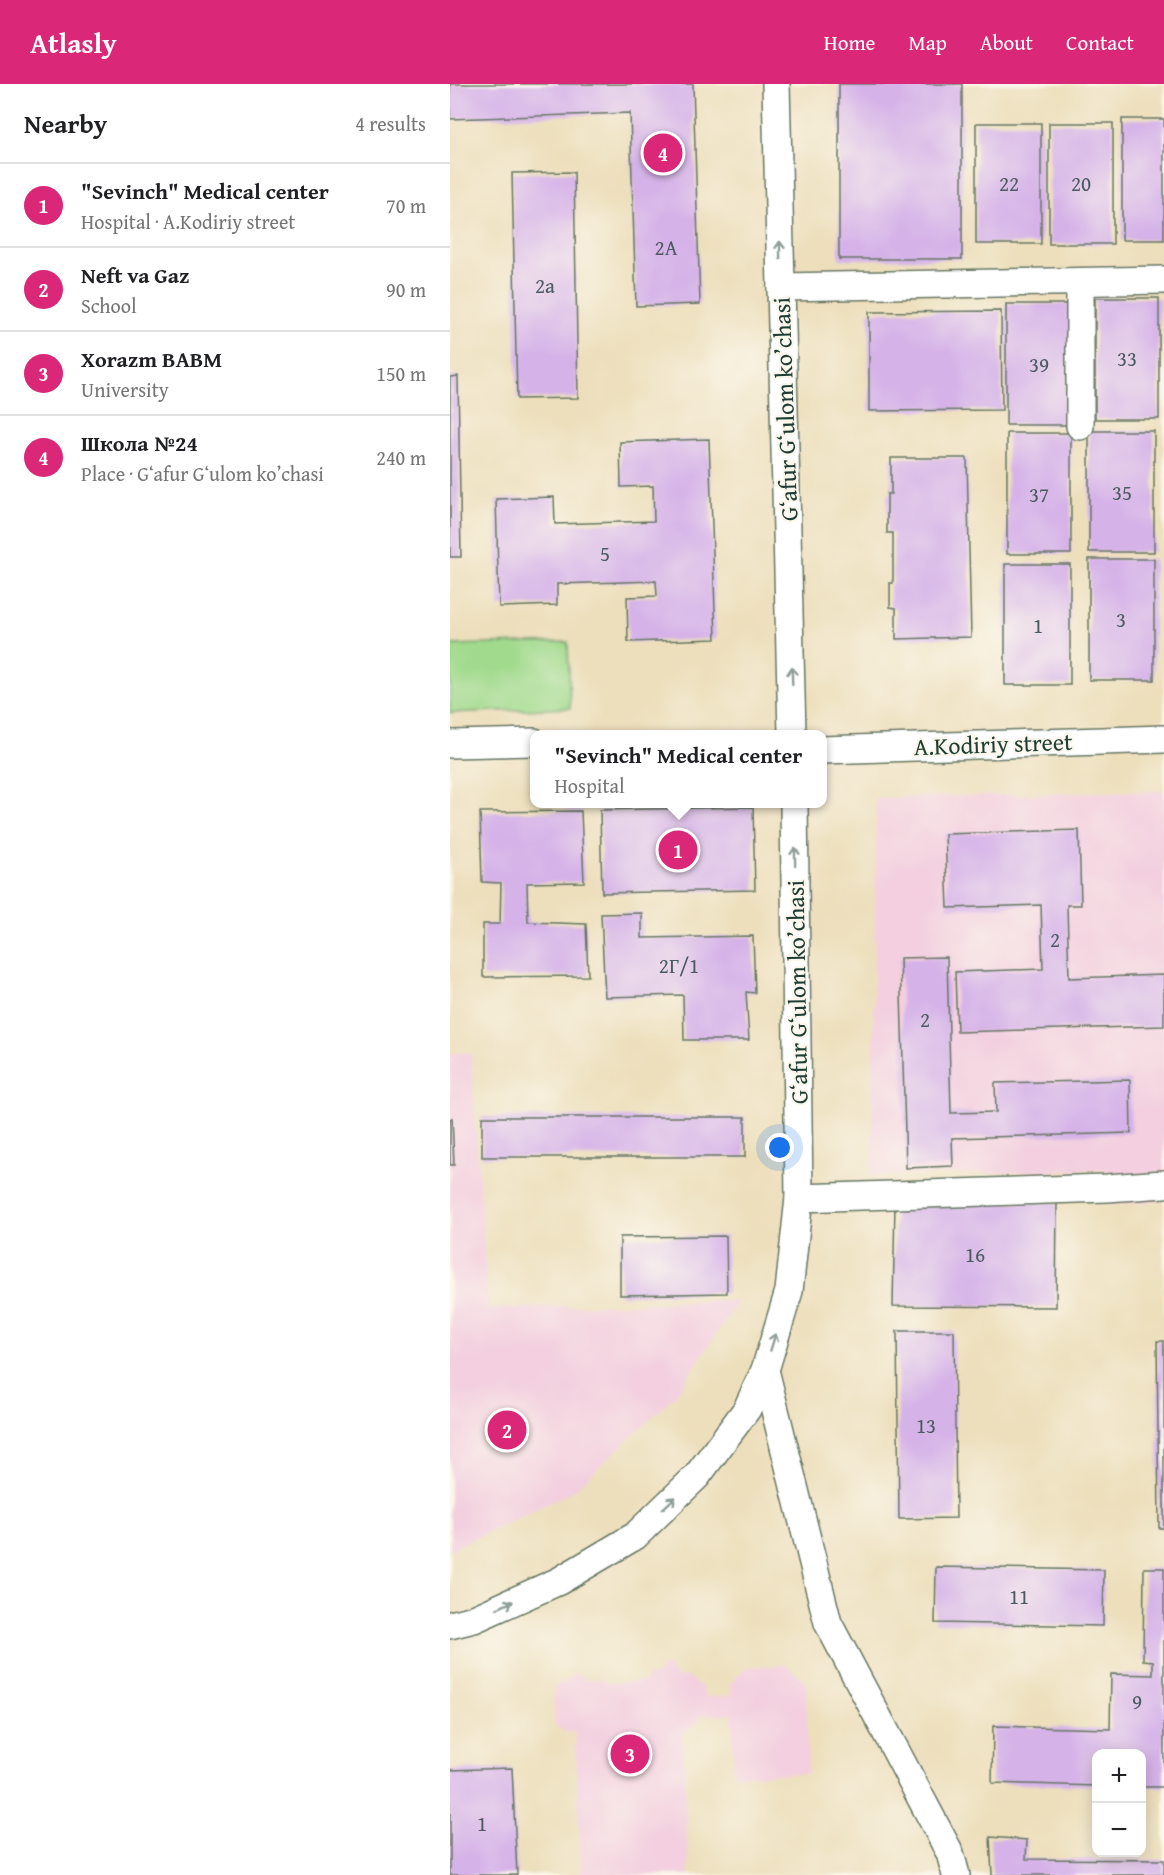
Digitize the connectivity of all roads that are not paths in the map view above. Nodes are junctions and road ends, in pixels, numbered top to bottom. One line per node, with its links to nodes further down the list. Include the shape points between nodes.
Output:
1 (776, 84): 4 (street, Gʻafur Gʻulom ko’chasi, one-way to 1)
2 (1164, 280): 3 (street)
3 (1080, 282): 4 (street); 5 (street)
4 (782, 287): 6 (street, Gʻafur Gʻulom ko’chasi, one-way to 4)
5 (1080, 426)
6 (792, 730)
7 (1164, 739): 10 (street, A.Kodiriy street)
8 (530, 742): 9 (street)
9 (450, 744)
10 (827, 750)
11 (794, 808): 13 (street, Gʻafur Gʻulom ko’chasi, one-way to 11)
12 (1164, 1184): 13 (street)
13 (799, 1198): 14 (street, Gʻafur Gʻulom ko’chasi, one-way to 13, via 789,1291)
14 (765, 1370): 15 (street, Gʻafur Gʻulom ko’chasi, one-way to 14, via 474,1619 559,1581 634,1536 697,1476 747,1409); 16 (street, via 828,1623 950,1853)
15 (450, 1625)
16 (956, 1875)

